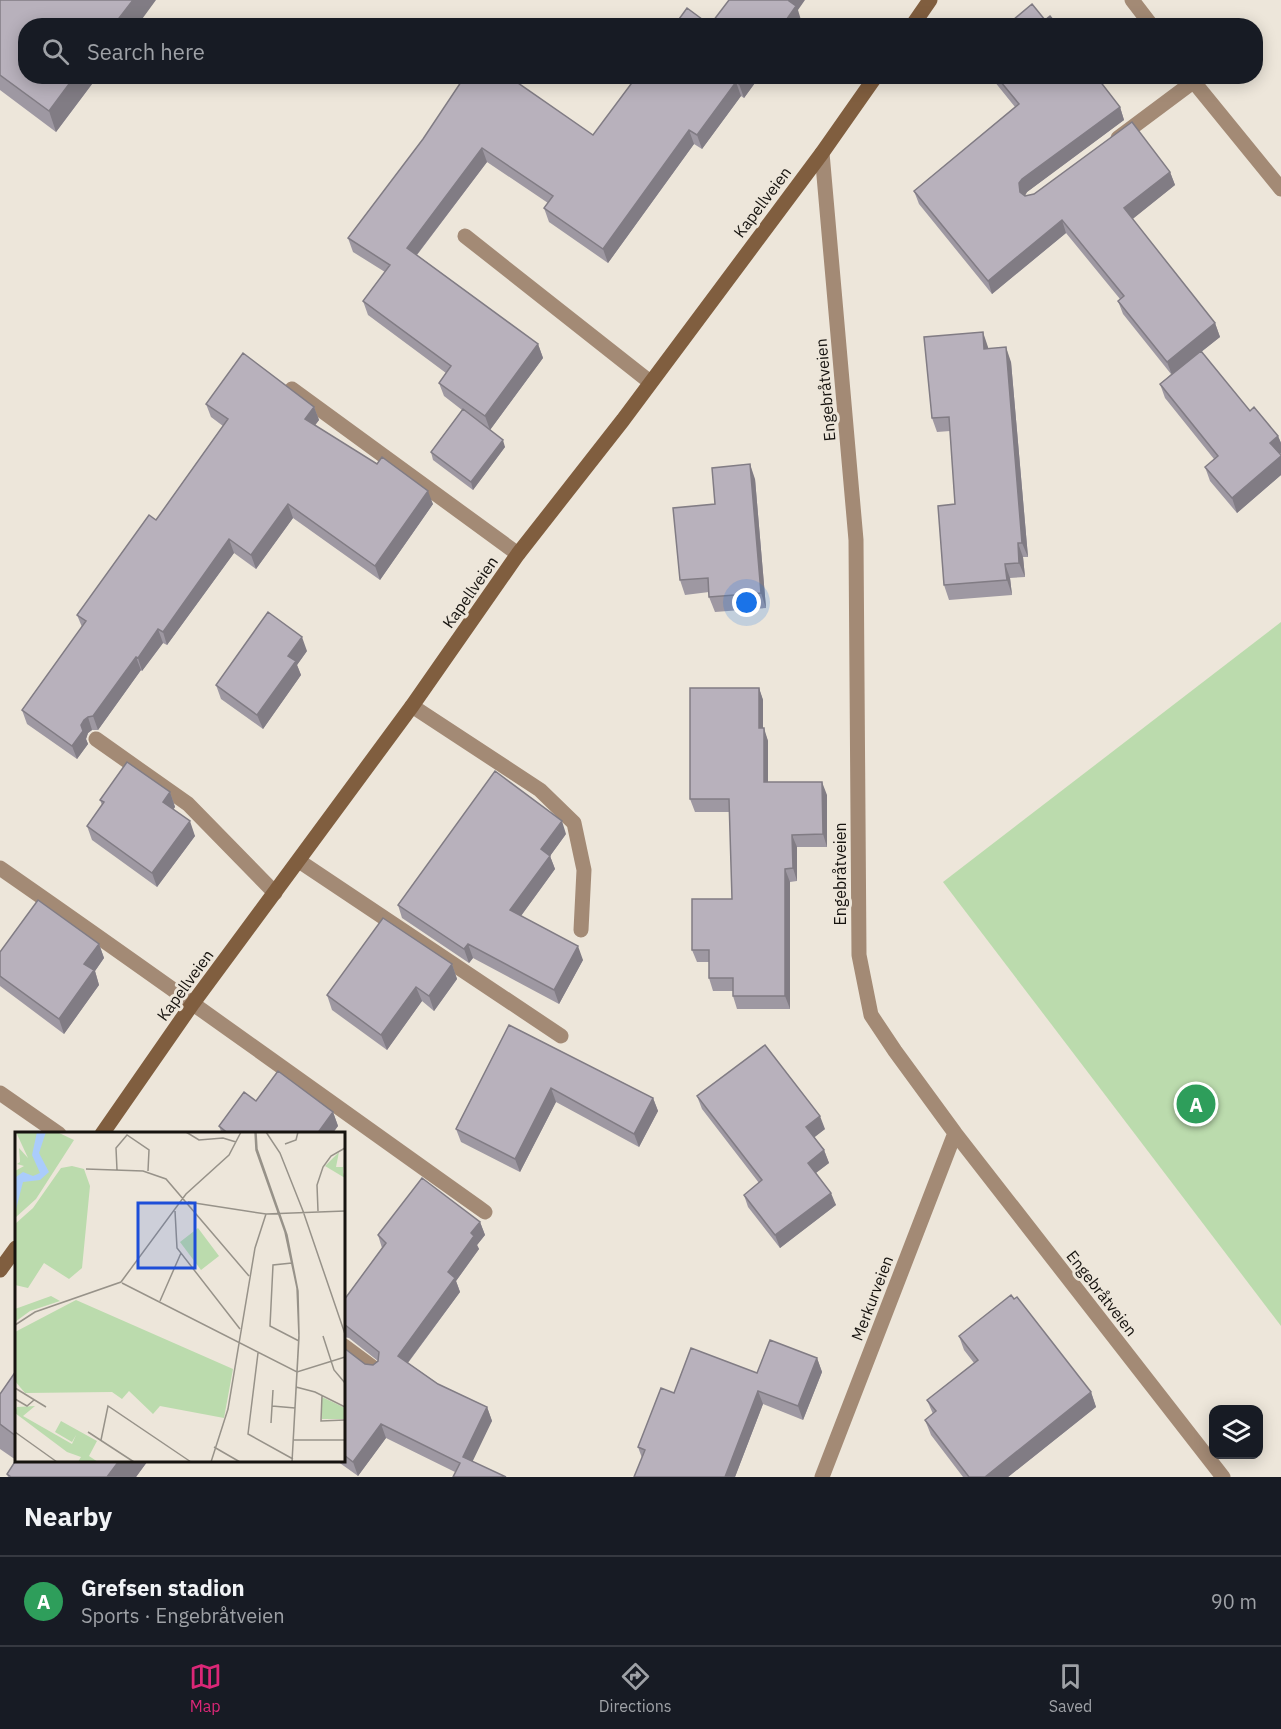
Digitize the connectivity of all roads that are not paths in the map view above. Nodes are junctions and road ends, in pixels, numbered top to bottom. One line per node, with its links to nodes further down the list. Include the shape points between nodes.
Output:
1 (930, 0): 3 (street)
2 (1132, 0): 4 (street)
3 (918, 18)
4 (1146, 18)
5 (870, 84): 9 (street, Kapellveien)
6 (1185, 84): 8 (street)
7 (1195, 84): 10 (street)
8 (1107, 146)
9 (822, 153): 12 (street, Kapellveien); 26 (street, Engebråtveien, via 856,540 859,955 871,1015)
10 (1281, 189)
11 (465, 236): 12 (street)
12 (650, 382): 14 (street, Kapellveien)
13 (292, 389): 14 (street)
14 (518, 554): 15 (street, Kapellveien)
15 (412, 706): 17 (street, Kapellveien); 20 (street, via 540,790 574,823 584,870)
16 (96, 739): 19 (street, via 188,804)
17 (298, 861): 19 (street, Kapellveien); 22 (street)
18 (0, 868): 21 (street)
19 (275, 893): 21 (street, Kapellveien)
20 (581, 930)
21 (193, 1003): 25 (street, Kapellveien); 27 (street)
22 (561, 1036)
23 (0, 1093): 24 (street)
24 (56, 1132)
25 (103, 1132)
26 (955, 1133): 32 (street, Merkurveien); 33 (street, Engebråtveien)
27 (485, 1212)
28 (15, 1249): 29 (street)
29 (0, 1270)
30 (345, 1347): 31 (street)
31 (375, 1369)
32 (822, 1477)
33 (1222, 1477)

